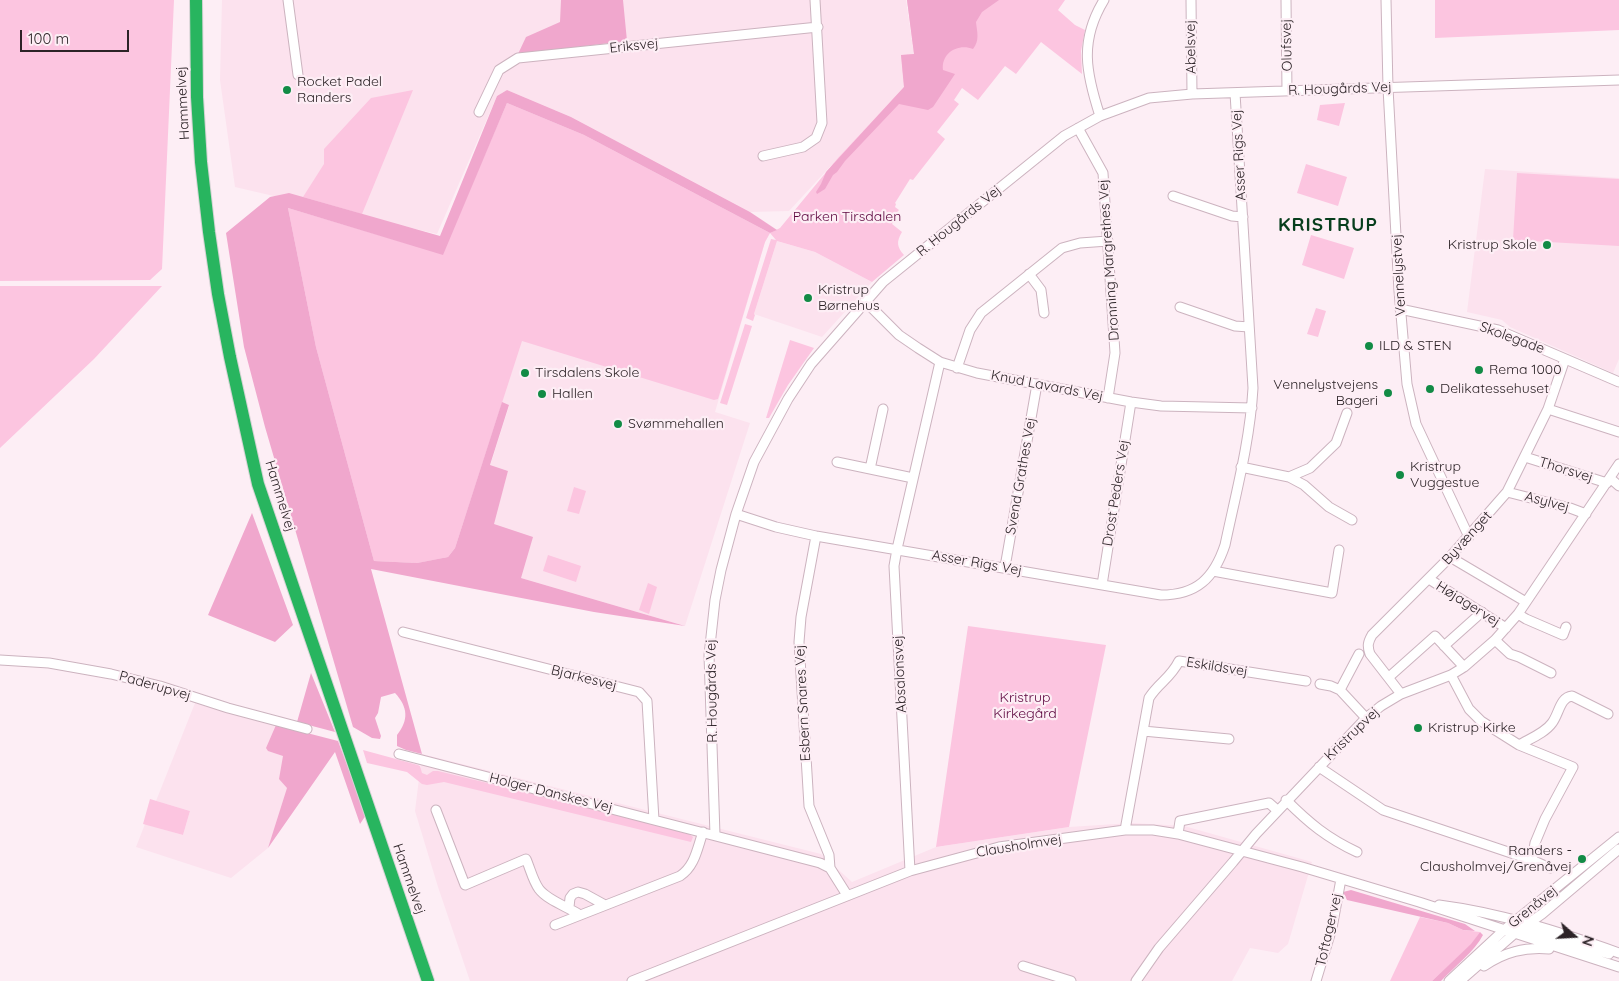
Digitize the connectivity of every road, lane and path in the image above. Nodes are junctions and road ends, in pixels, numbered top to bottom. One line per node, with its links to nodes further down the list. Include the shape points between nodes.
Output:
1 (196, 0): 119 (highway, Hammelvej, via 197,97 209,232 228,348 258,484)
2 (288, 0): 9 (street)
3 (815, 0): 8 (street)
4 (1104, 0): 16 (street, via 1090,34 1087,61 1089,84)
5 (1191, 0): 14 (street, Abelsvej)
6 (1286, 0): 12 (street, Olufsvej)
7 (1386, 0): 11 (street, Vennelystvej)
8 (818, 27): 15 (street, Eriksvej, via 518,58 499,70); 18 (street, via 822,123 816,138 803,147)
9 (298, 75)
10 (1619, 80): 11 (street, R. Hougårds Vej)
11 (1388, 88): 12 (street, R. Hougårds Vej); 25 (street, Vennelystvej)
12 (1288, 91): 13 (street, R. Hougårds Vej)
13 (1235, 93): 14 (street, R. Hougårds Vej); 20 (street, Asser Rigs Vej)
14 (1192, 94): 16 (street, R. Hougårds Vej, via 1149,98)
15 (479, 112)
16 (1100, 116): 17 (street, R. Hougårds Vej)
17 (1078, 128): 21 (street, Dronning Margrethes Vej, via 1103,172); 23 (street, R. Hougårds Vej, via 883,282)
18 (763, 156)
19 (1173, 196): 20 (street, Asser Rigs Vej)
20 (1243, 217): 27 (street, Asser Rigs Vej)
21 (1108, 241): 22 (street, via 1062,248); 33 (street, Dronning Margrethes Vej, via 1115,354)
22 (1029, 274): 26 (street, via 1042,290); 30 (street, via 981,313 970,330)
23 (865, 301): 29 (street, Knud Lavards Vej, via 899,334); 50 (street, R. Hougårds Vej, via 811,364 788,399 754,462)
24 (1180, 307): 27 (street, via 1235,326)
25 (1400, 309): 28 (street, Skolegade, via 1498,330); 54 (street, Vennelystvej, via 1407,384 1416,424)
26 (1044, 313)
27 (1249, 327): 35 (street, Asser Rigs Vej)
28 (1566, 359): 31 (street, Skolegade); 37 (street, Byvænget)
29 (940, 362): 30 (street, Knud Lavards Vej); 46 (street, Absalonsvej)
30 (957, 368): 32 (street, Knud Lavards Vej)
31 (1619, 382)
32 (1037, 384): 33 (street, Knud Lavards Vej); 58 (street, Svend Grathes Vej)
33 (1108, 398): 34 (street, Knud Lavards Vej)
34 (1131, 402): 35 (street, Knud Lavards Vej, via 1161,406); 61 (street, Drost Peders Vej)
35 (1252, 408): 43 (street, Asser Rigs Vej)
36 (883, 409): 44 (street)
37 (1548, 409): 39 (street); 40 (street, Byvænget)
38 (1347, 413): 45 (street, via 1336,443 1310,468)
39 (1619, 432)
40 (1525, 458): 47 (street, Thorsvej); 49 (street, Byvænget)
41 (837, 462): 44 (street)
42 (1619, 464): 47 (street, Kristrupvej)
43 (1241, 467): 45 (street); 59 (street, Asser Rigs Vej, via 1225,544)
44 (870, 469): 46 (street)
45 (1289, 477): 52 (street)
46 (913, 478): 55 (street, Absalonsvej)
47 (1608, 481): 48 (street); 51 (street, Kristrupvej)
48 (1619, 486)
49 (1507, 492): 51 (street, Asylvej); 54 (street, Byvænget)
50 (736, 514): 53 (street, Asser Rigs Vej); 95 (street, R. Hougårds Vej, via 721,570 709,655)
51 (1586, 514): 62 (street, Kristrupvej)
52 (1352, 520)
53 (816, 536): 55 (street, Asser Rigs Vej); 101 (street, Esbern Snares Vej, via 799,642 809,806 829,855)
54 (1469, 537): 57 (street, Byvænget)
55 (897, 549): 58 (street, Asser Rigs Vej); 103 (street, Absalonsvej, via 894,566)
56 (1339, 550): 59 (street, via 1332,593)
57 (1450, 557): 60 (street, Byvænget); 62 (street)
58 (1005, 567): 61 (street, Asser Rigs Vej)
59 (1213, 571): 61 (street, Asser Rigs Vej, via 1196,588 1173,595)
60 (1429, 579): 63 (street, Højagervej); 75 (street, Byvænget, via 1368,642 1370,654)
61 (1102, 585)
62 (1526, 602): 64 (street, Kristrupvej)
63 (1482, 612): 66 (street, Højagervej); 69 (street)
64 (1518, 614): 65 (street, via 1563,635); 66 (street, Kristrupvej)
65 (1566, 627)
66 (1506, 628): 68 (street, Kristrupvej)
67 (404, 632): 91 (street, Bjarkesvej, via 639,692 647,701)
68 (1494, 640): 72 (street, Kristrupvej); 73 (street, via 1510,654)
69 (1444, 646): 72 (street); 75 (street, via 1435,636)
70 (1359, 654): 78 (street)
71 (0, 660): 82 (street, Paderupvej, via 49,663 111,674)
72 (1464, 667): 74 (street, Kristrupvej)
73 (1551, 673)
74 (1451, 675): 79 (street, Kristrupvej); 85 (street, via 1470,709 1481,721)
75 (1389, 677): 79 (street, Byvænget)
76 (1306, 681): 83 (street, Eskildsvej, via 1179,661 1149,698)
77 (1320, 684): 78 (street)
78 (1340, 690): 81 (street)
79 (1402, 694): 81 (street, Kristrupvej)
80 (1608, 714): 85 (street, via 1568,696 1553,723)
81 (1366, 718): 87 (street, Kristrupvej)
82 (307, 730)
83 (1142, 731): 84 (street); 92 (street, Eskildsvej)
84 (1229, 739)
85 (1519, 745): 100 (street, via 1573,767 1545,819)
86 (399, 754): 91 (street, Holger Danskes Vej)
87 (1319, 767): 88 (street, Kristrupvej); 100 (street, via 1383,810)
88 (1286, 800): 90 (street, Kristrupvej); 99 (street, via 1310,824)
89 (436, 810): 108 (street, via 465,885 526,859 539,889)
90 (1277, 810): 94 (street, via 1269,803 1180,821); 98 (street, Kristrupvej)
91 (654, 820): 93 (street, Holger Danskes Vej)
92 (1125, 830): 94 (street, Clausholmvej); 103 (street, Clausholmvej, via 999,847)
93 (703, 832): 95 (street, Holger Danskes Vej); 107 (street, via 689,870)
94 (1178, 834): 98 (street, Clausholmvej)
95 (715, 835): 101 (street, Holger Danskes Vej)
96 (1619, 837): 110 (street, Grenåvej)
97 (1619, 849): 111 (street, Grenåvej)
98 (1242, 851): 104 (street, Clausholmvej); 122 (street, Kristrupvej, via 1159,948)
99 (1357, 852)
100 (1532, 860): 102 (street)
101 (830, 868): 105 (street)
102 (1550, 868)
103 (910, 871): 105 (street, Clausholmvej)
104 (1341, 879): 106 (street, Clausholmvej); 123 (street, Toftagervej, via 1332,928)
105 (846, 895): 120 (street, Clausholmvej)
106 (1419, 902): 110 (street, Clausholmvej); 113 (street, Clausholmvej)
107 (605, 905): 108 (street, via 578,892 570,898); 109 (street)
108 (569, 907): 109 (street)
109 (580, 915): 112 (street)
110 (1516, 920): 111 (street, Clausholmvej); 113 (street, Grenåvej)
111 (1531, 923): 114 (street, Grenåvej); 116 (street, Clausholmvej)
112 (555, 925)
113 (1504, 930): 114 (street, Clausholmvej); 124 (street, Grenåvej)
114 (1518, 932): 115 (street); 116 (street); 125 (street, Grenåvej)
115 (1564, 950): 118 (street); 126 (street, via 1512,951 1484,966)
116 (1619, 954)
117 (1023, 966): 121 (street)
118 (1619, 966)
119 (428, 981)
120 (632, 981)
121 (1071, 981)
122 (1136, 981)
123 (1316, 981)
124 (1449, 981)
125 (1460, 981)
126 (1467, 981)

